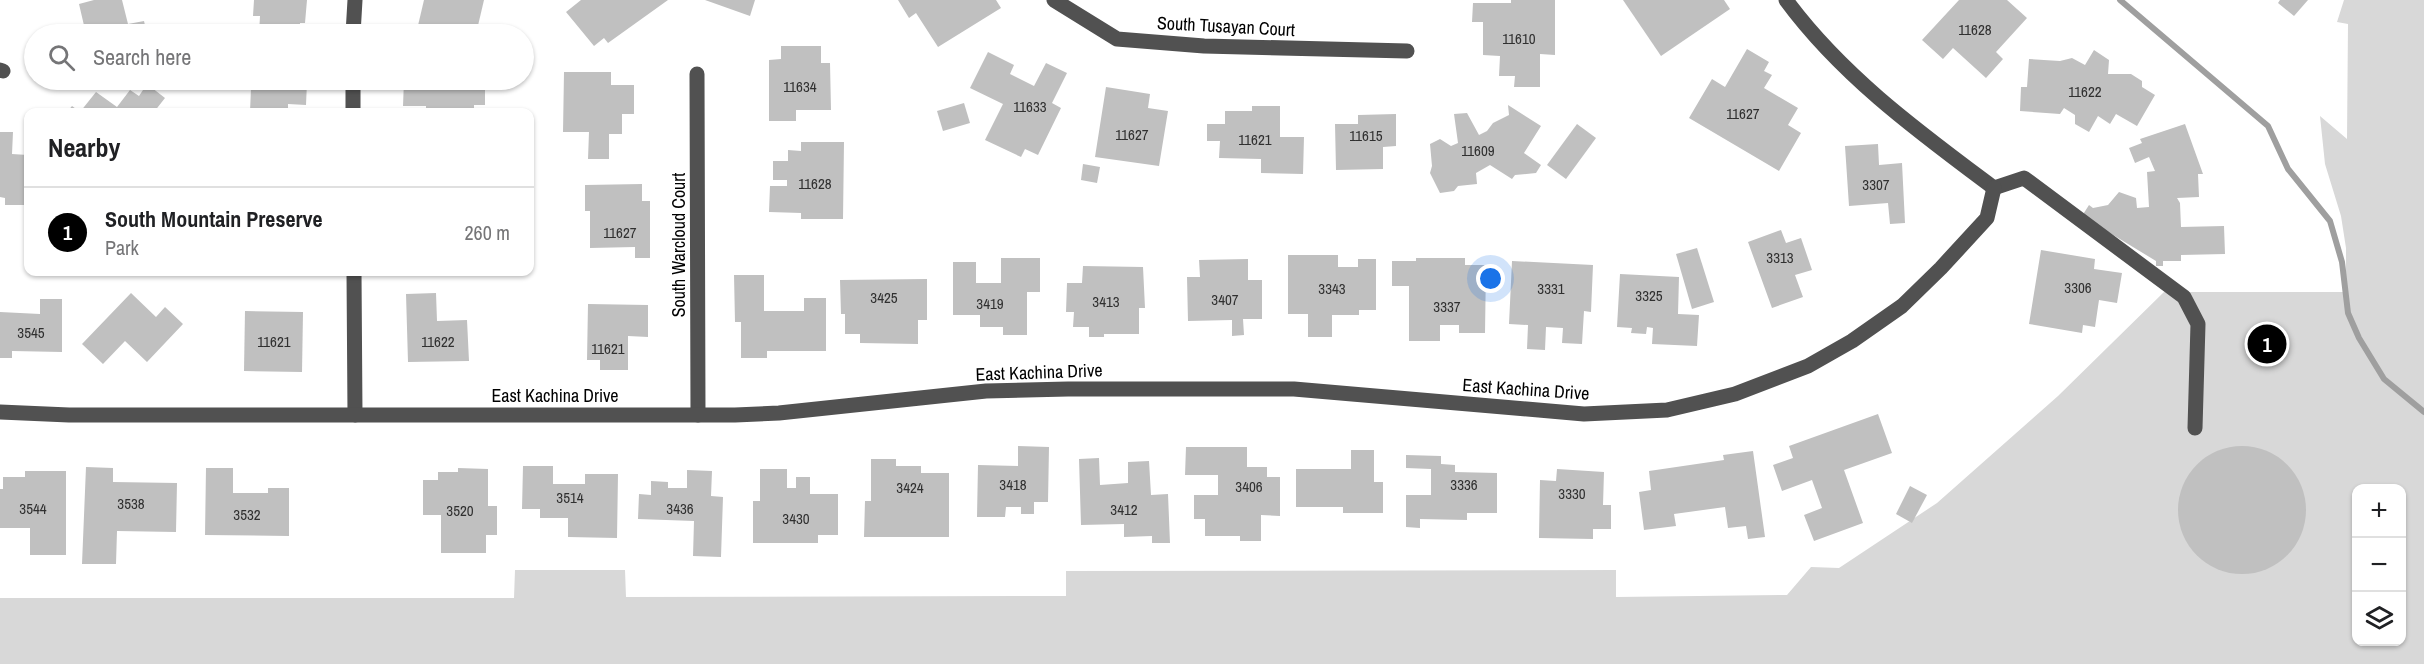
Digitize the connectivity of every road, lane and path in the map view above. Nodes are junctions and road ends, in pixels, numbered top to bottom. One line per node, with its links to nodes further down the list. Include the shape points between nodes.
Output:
1 (355, 0): 4 (street)
2 (1054, 0): 5 (street, South Tusayan Court, via 1117,39 1204,46)
3 (1786, 0): 9 (street, via 1806,27 1898,116)
4 (354, 24)
5 (1407, 51)
6 (697, 74): 13 (street, South Warcloud Court)
7 (353, 90): 8 (street)
8 (353, 108)
9 (1994, 188): 13 (street, East Kachina Drive, via 1987,218 1941,268 1902,306 1852,341 1808,366 1735,394 1667,410 1584,414 1294,389 1146,389 986,392 779,413); 14 (street, via 2024,178 2184,297 2198,324)
10 (354, 276): 12 (street)
11 (0, 412): 12 (street, East Kachina Drive)
12 (355, 414): 13 (street, East Kachina Drive)
13 (698, 414)
14 (2194, 428)

